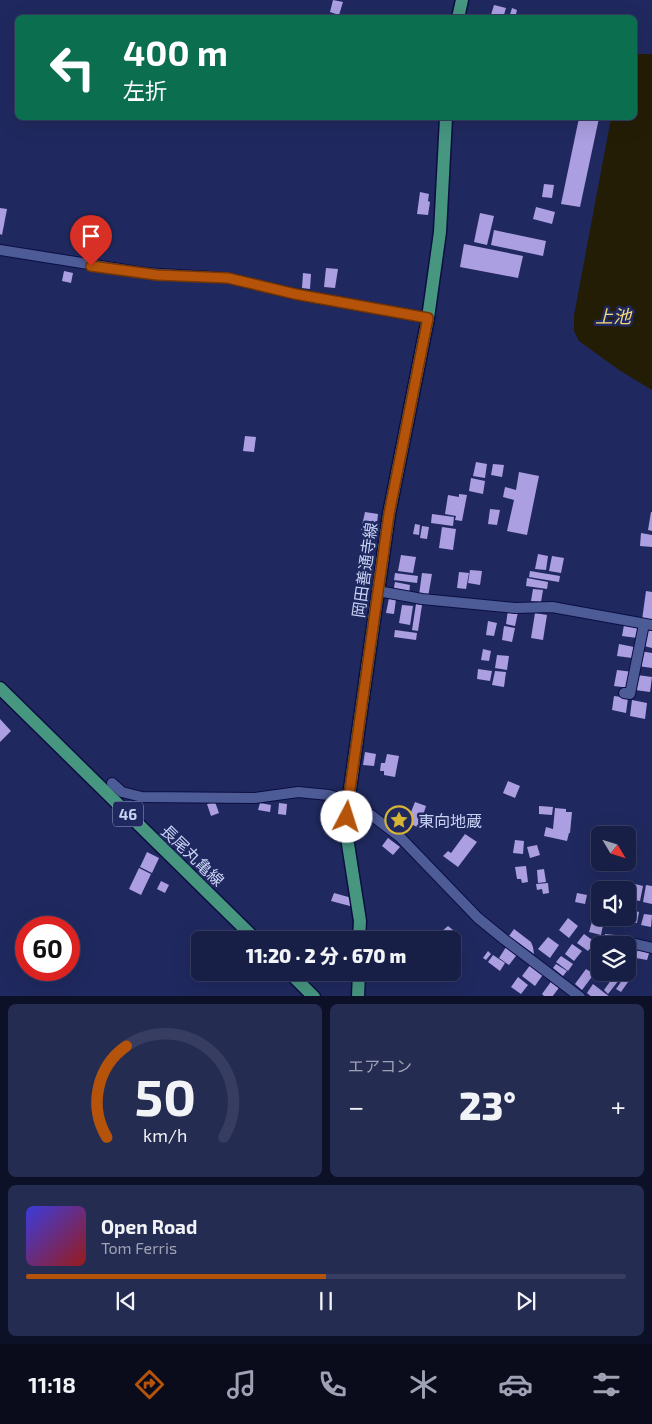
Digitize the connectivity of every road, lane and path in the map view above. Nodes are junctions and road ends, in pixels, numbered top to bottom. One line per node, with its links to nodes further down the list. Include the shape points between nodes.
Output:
1 (462, 0): 2 (main road)
2 (459, 15)
3 (446, 120): 5 (main road, 岡田善通寺線, via 440,232)
4 (0, 250): 5 (street, via 151,274 228,278 295,294)
5 (428, 318): 6 (main road, 岡田善通寺線, via 389,514)
6 (378, 592): 7 (street, via 422,600 515,608 552,606); 12 (main road, 岡田善通寺線)
7 (648, 624): 9 (street)
8 (0, 688): 11 (main road, 長尾丸亀線 / 46)
9 (631, 694)
10 (112, 783): 11 (street)
11 (118, 797): 12 (street, via 255,798 298,792 344,799); 13 (main road, 長尾丸亀線 / 46)
12 (348, 803): 14 (main road, 岡田善通寺線, via 346,831); 21 (street, via 372,814 400,837 478,918)
13 (247, 931)
14 (359, 931)
15 (636, 944): 16 (street)
16 (652, 948)
17 (298, 981): 19 (main road)
18 (358, 981): 20 (main road)
19 (314, 996)
20 (358, 996)
21 (580, 996)

